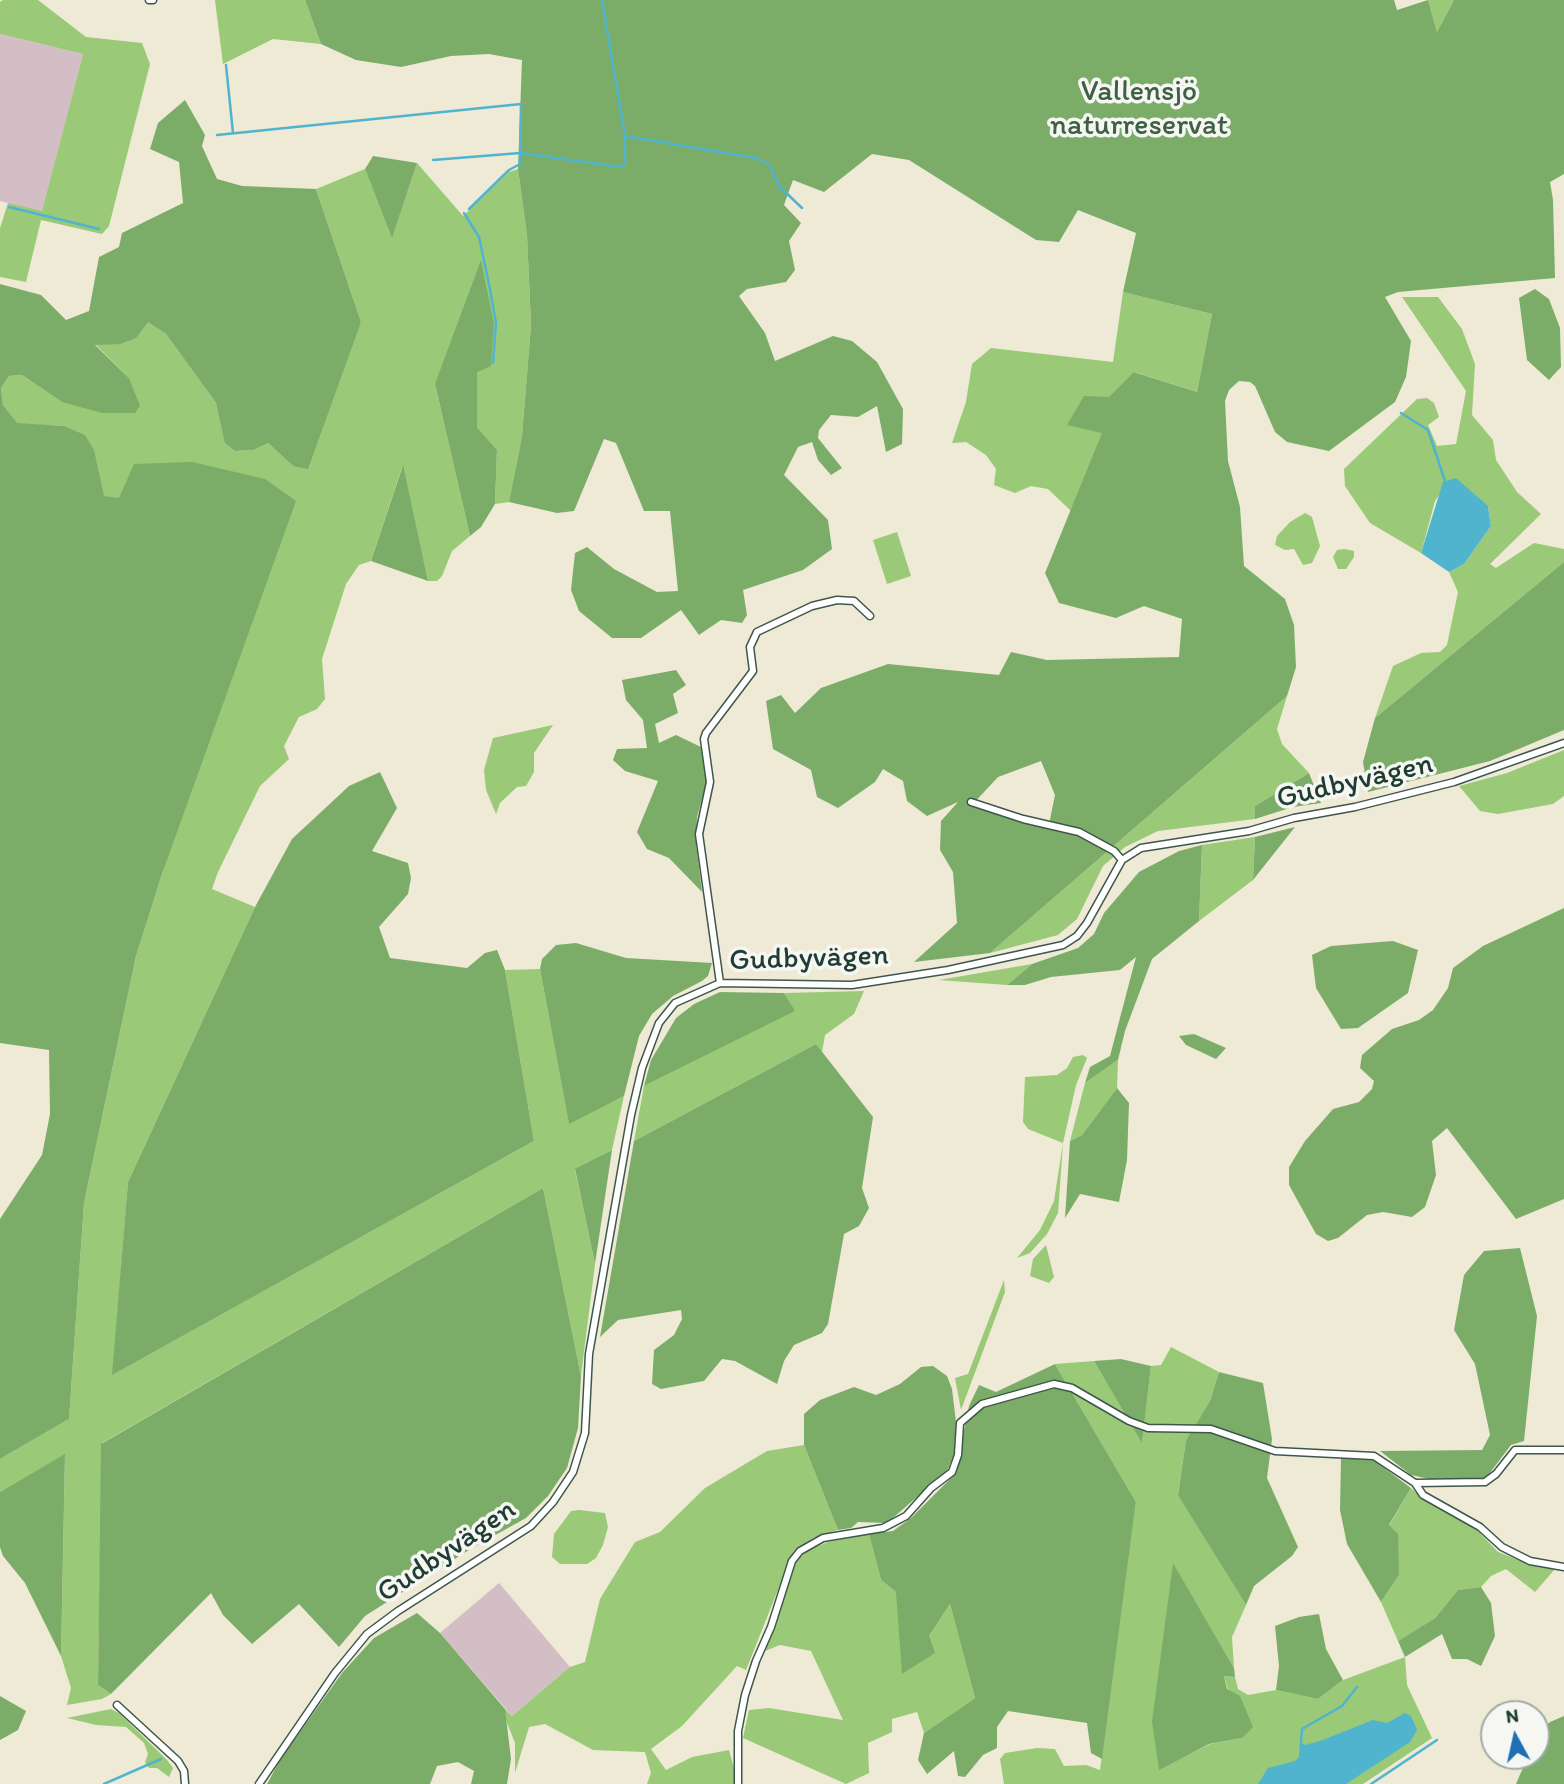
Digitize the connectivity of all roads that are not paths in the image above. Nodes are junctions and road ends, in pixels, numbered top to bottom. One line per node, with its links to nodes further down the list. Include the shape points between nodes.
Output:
1 (870, 617): 5 (street, via 854,601 837,600 812,606 757,632 750,647 753,671 706,733 710,782 699,834)
2 (1564, 743): 4 (street, Gudbyvägen, via 1454,782 1249,831 1141,848)
3 (971, 802): 4 (street, via 1079,831)
4 (1122, 860): 5 (street, Gudbyvägen, via 1087,923 1063,945 935,973 852,985)
5 (720, 983): 11 (street, Gudbyvägen, via 675,1003 659,1023 642,1068 589,1354 585,1433 573,1472 531,1526 367,1634 329,1680)
6 (1564, 1450): 7 (street, via 1515,1450 1485,1482)
7 (1415, 1483): 8 (street, via 1423,1495 1480,1527 1502,1547 1530,1561); 12 (street, via 1374,1456 1275,1451 1211,1429 1148,1428 1072,1388 1054,1384 982,1404 960,1423 952,1472 906,1516 883,1528 823,1538 792,1561 745,1695 738,1731)
8 (1564, 1567)
9 (117, 1705): 10 (street, via 178,1761)
10 (185, 1784)
11 (258, 1784)
12 (738, 1784)

